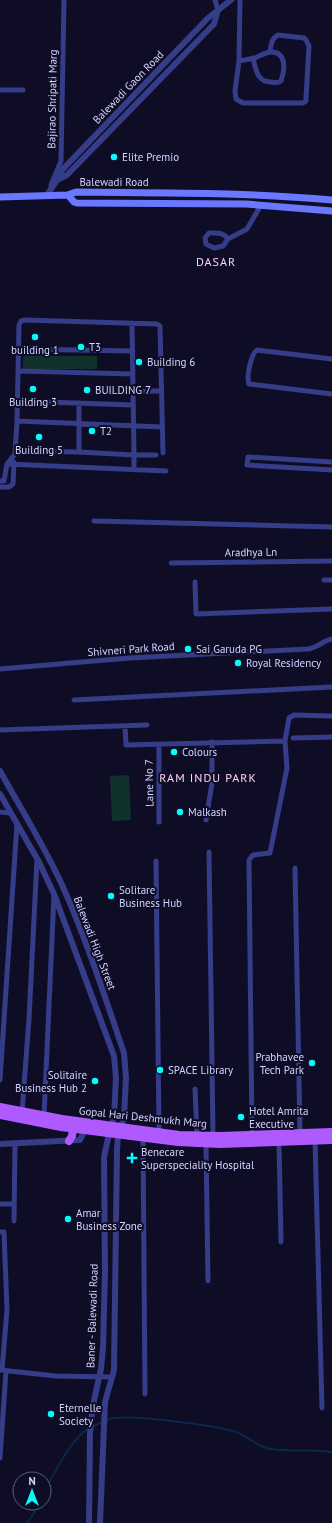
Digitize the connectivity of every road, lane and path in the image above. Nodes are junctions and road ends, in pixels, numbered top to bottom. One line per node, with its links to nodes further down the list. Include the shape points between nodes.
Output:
1 (64, 0): 11 (street, Bajirao Shripati Marg, via 61,161)
2 (215, 0): 5 (street)
3 (231, 0): 5 (street, Balewadi Gaon Road)
4 (240, 0): 8 (street)
5 (218, 10): 11 (street, Balewadi Gaon Road, via 62,170)
6 (270, 52): 7 (street); 7 (street, via 282,57 284,62 283,76 278,83 267,82 258,76); 8 (street, via 271,42 278,35 306,40 309,46 306,98 303,103 239,102 235,91)
7 (253, 58): 8 (street)
8 (239, 61)
9 (0, 90): 10 (street)
10 (23, 90)
11 (47, 195): 12 (main road); 13 (main road)
12 (68, 196): 14 (main road, Balewadi Road, via 76,192 162,193 273,195); 15 (main road, Balewadi Road, via 77,203)
13 (0, 197)
14 (332, 200)
15 (261, 205): 16 (main road, Balewadi Road); 17 (street, via 247,229)
16 (332, 211)
17 (228, 239)
18 (132, 323): 19 (street, via 24,320 19,325); 20 (street); 25 (street, via 160,326)
19 (18, 349): 20 (street); 22 (street)
20 (133, 351): 23 (street)
21 (332, 359): 26 (street, via 257,350 253,353 248,377 249,384)
22 (18, 371): 23 (street); 27 (street)
23 (133, 374): 24 (street)
24 (133, 391): 25 (street); 29 (street)
25 (161, 392): 33 (street)
26 (332, 394)
27 (17, 401): 28 (street); 30 (street)
28 (79, 403): 29 (street); 31 (street)
29 (133, 405): 32 (street)
30 (17, 421): 31 (street); 34 (street)
31 (79, 424): 32 (street); 35 (street)
32 (134, 427): 33 (street); 37 (street)
33 (162, 428): 36 (street)
34 (15, 451): 35 (street); 39 (street)
35 (79, 452): 37 (street)
36 (162, 453)
37 (134, 455): 38 (street); 43 (street)
38 (156, 456)
39 (14, 457): 41 (street); 42 (street)
40 (332, 462): 44 (street, via 248,457 246,463)
41 (7, 464): 42 (street); 46 (street)
42 (15, 464): 43 (street); 47 (street)
43 (134, 470): 45 (street)
44 (332, 470)
45 (166, 471)
46 (2, 481): 47 (street)
47 (12, 485): 48 (street)
48 (0, 487)
49 (94, 521): 50 (street)
50 (332, 527)
51 (332, 561): 52 (street, Aradhya Ln)
52 (171, 563)
53 (324, 580): 54 (street)
54 (332, 580)
55 (195, 582): 56 (street, via 196,614)
56 (332, 610)
57 (332, 639): 58 (street, Shivneri Park Road, via 308,649 129,658)
58 (0, 669)
59 (332, 687): 60 (street)
60 (74, 700)
61 (332, 716): 67 (street, via 294,715 289,718)
62 (147, 725): 63 (street)
63 (125, 726): 64 (street); 69 (street, via 126,745)
64 (0, 730)
65 (332, 737): 66 (street)
66 (293, 738)
67 (285, 741): 68 (street); 94 (street, via 287,768 270,853 253,855 249,860)
68 (212, 742): 69 (street); 74 (street, via 212,783)
69 (159, 744): 75 (street, Lane No 7)
70 (0, 771): 91 (street, Balewadi High Street, via 63,887 92,958 124,1054 124,1117)
71 (0, 794): 73 (street, Balewadi High Street)
72 (0, 812): 73 (street)
73 (10, 812): 76 (street, Balewadi High Street)
74 (206, 820)
75 (159, 822)
76 (16, 824): 78 (street, Balewadi High Street); 82 (street)
77 (208, 852): 96 (street)
78 (37, 858): 81 (street, Balewadi High Street); 85 (street)
79 (156, 861): 92 (street)
80 (295, 868): 97 (street)
81 (54, 894): 87 (street); 90 (street, Balewadi High Street, via 114,1056 114,1117)
82 (0, 1080)
83 (195, 1089): 95 (street)
84 (0, 1106): 85 (main road, Gopal Hari Deshmukh Marg)
85 (22, 1112): 87 (main road, Gopal Hari Deshmukh Marg)
86 (0, 1115): 88 (main road, Gopal Hari Deshmukh Marg)
87 (44, 1116): 90 (main road, Gopal Hari Deshmukh Marg)
88 (73, 1129): 89 (main road, Gopal Hari Deshmukh Marg); 101 (main road)
89 (85, 1130): 90 (main road, Gopal Hari Deshmukh Marg); 101 (street, via 80,1140)
90 (110, 1130): 91 (main road, Gopal Hari Deshmukh Marg); 113 (street, Baner - Balewadi Road, via 104,1157 105,1272)
91 (120, 1131): 92 (main road, Gopal Hari Deshmukh Marg); 98 (main road, Gopal Hari Deshmukh Marg); 114 (street, Baner - Balewadi Road)
92 (159, 1132): 95 (main road, Gopal Hari Deshmukh Marg)
93 (332, 1132): 97 (main road, Gopal Hari Deshmukh Marg)
94 (252, 1135): 96 (main road, Gopal Hari Deshmukh Marg); 97 (main road, Gopal Hari Deshmukh Marg)
95 (197, 1136): 96 (main road, Gopal Hari Deshmukh Marg)
96 (213, 1136)
97 (295, 1136): 99 (main road, Gopal Hari Deshmukh Marg); 102 (main road, Gopal Hari Deshmukh Marg)
98 (144, 1138): 105 (main road, Gopal Hari Deshmukh Marg); 115 (street)
99 (315, 1140): 100 (main road, Gopal Hari Deshmukh Marg); 116 (street)
100 (332, 1140)
101 (69, 1141): 103 (street)
102 (279, 1142): 105 (main road, Gopal Hari Deshmukh Marg); 110 (street)
103 (15, 1143): 104 (street); 107 (street)
104 (0, 1144)
105 (206, 1144): 111 (street)
106 (0, 1204): 107 (street)
107 (14, 1204): 108 (street)
108 (14, 1221)
109 (0, 1232): 112 (street, via 4,1232 7,1303)
110 (281, 1242)
111 (208, 1281)
112 (3, 1370): 113 (street, via 56,1376); 117 (street)
113 (100, 1376): 114 (street); 118 (street, Baner - Balewadi Road, via 93,1404 90,1433)
114 (112, 1377): 119 (street, Baner - Balewadi Road, via 103,1425)
115 (145, 1394)
116 (322, 1408)
117 (0, 1458)
118 (88, 1523)
119 (100, 1523)

